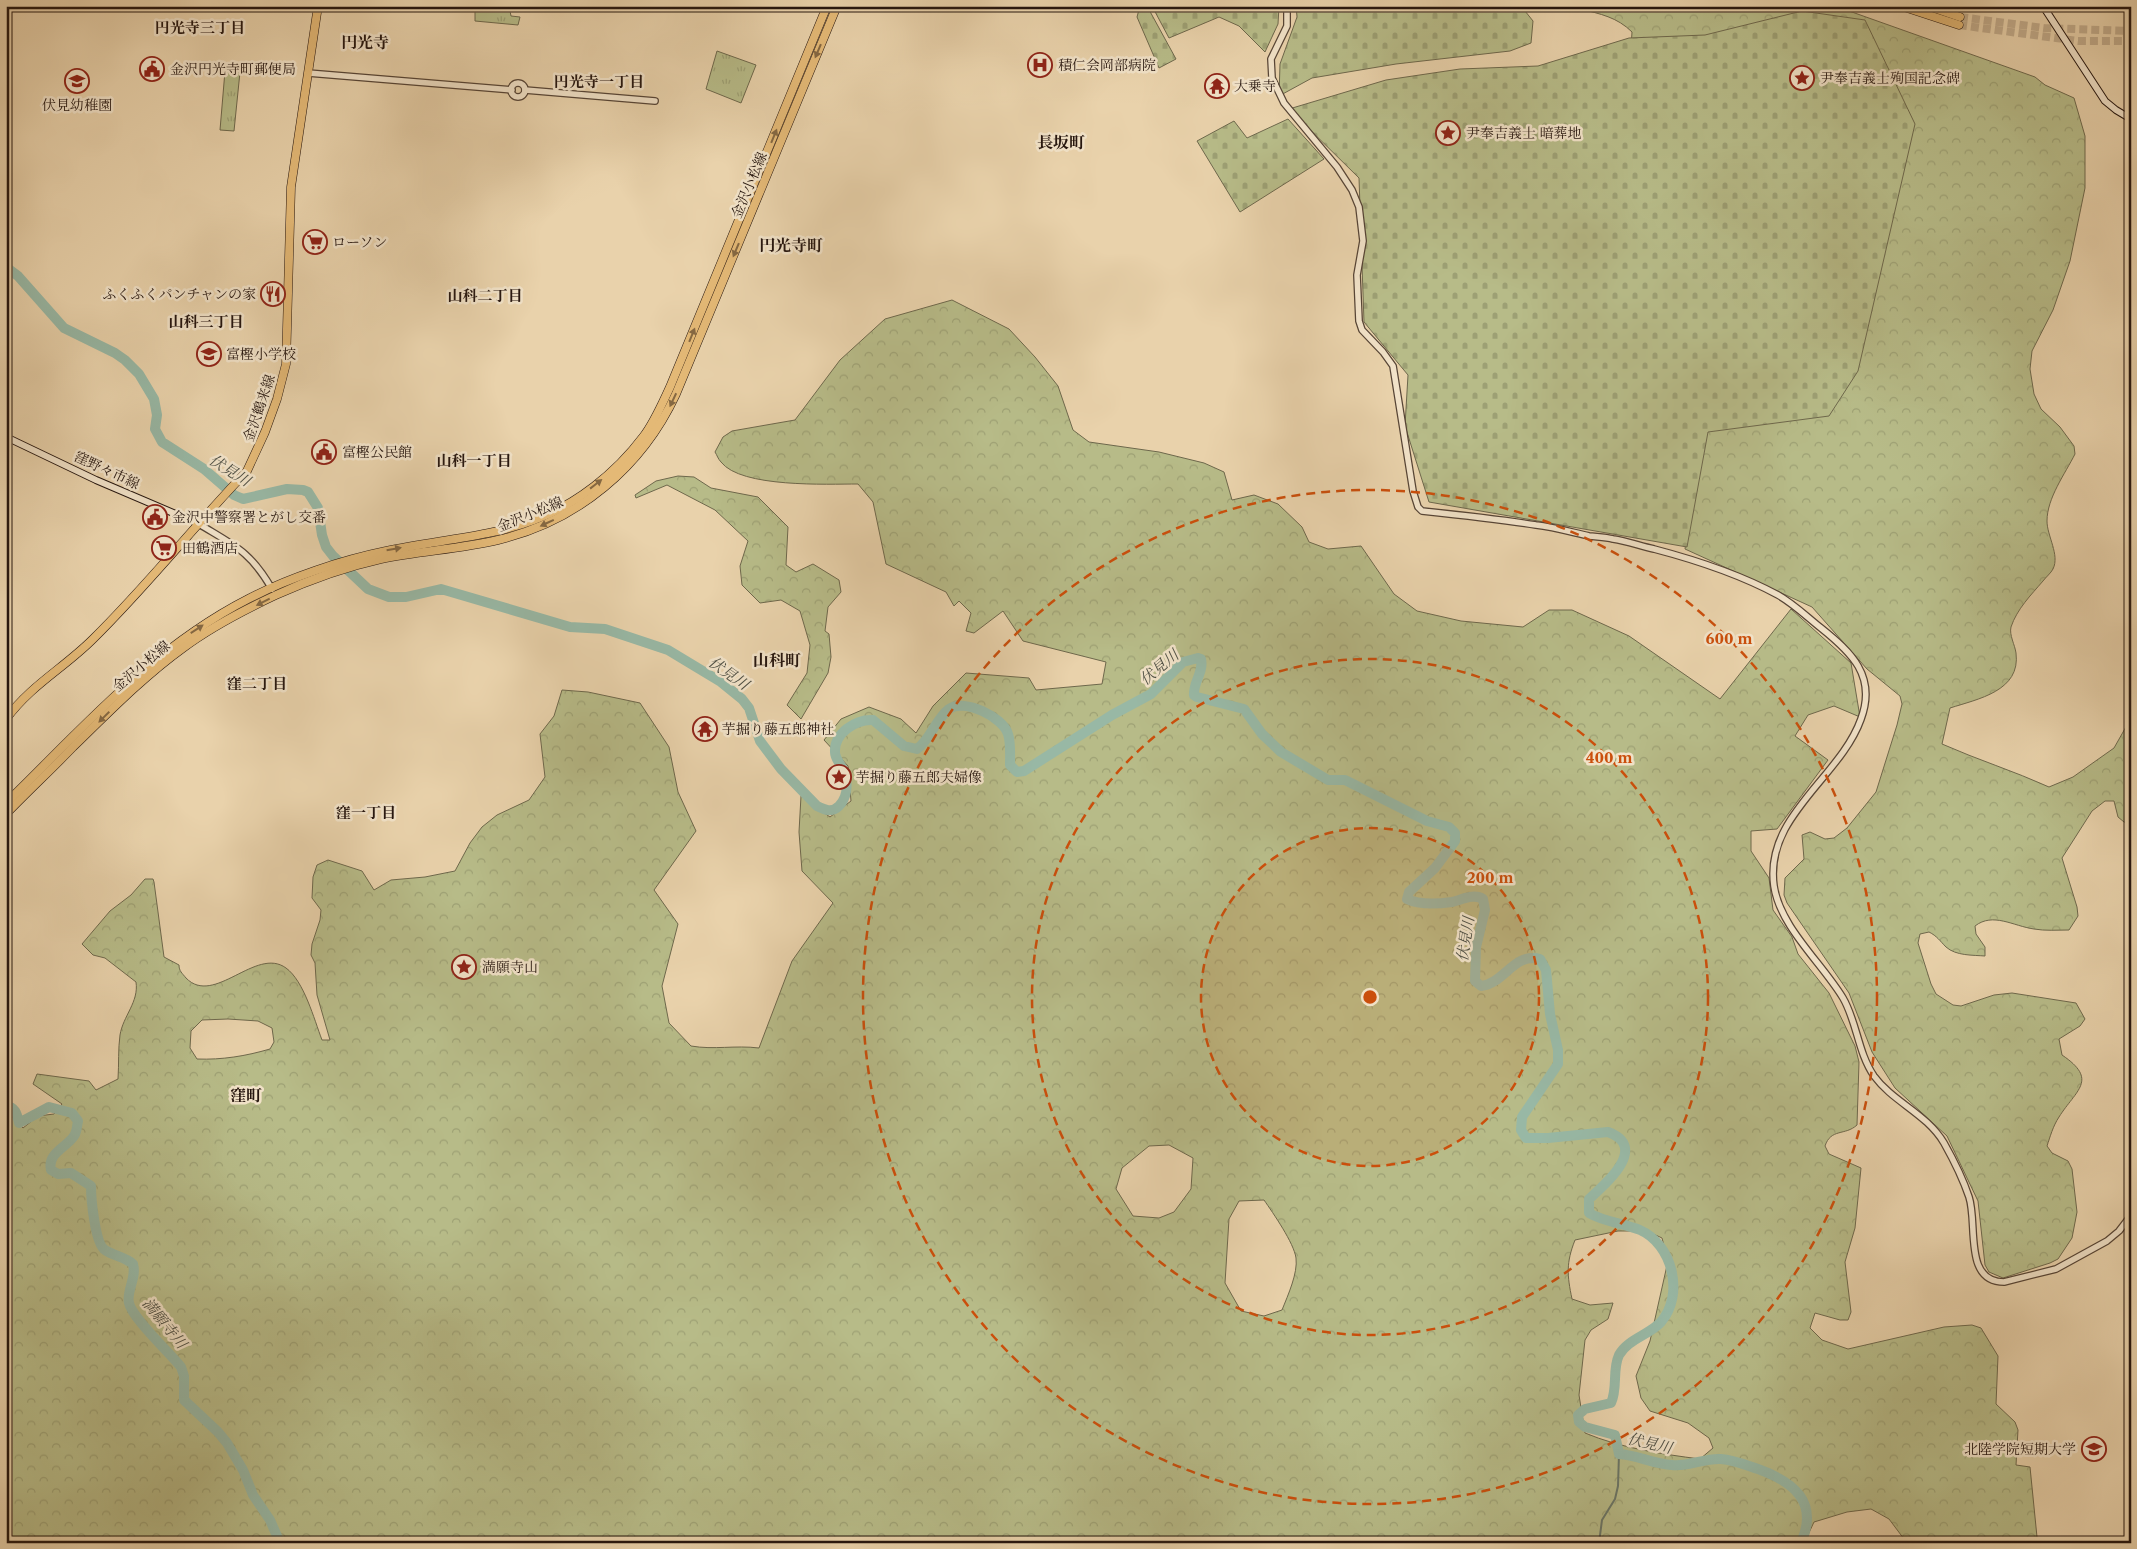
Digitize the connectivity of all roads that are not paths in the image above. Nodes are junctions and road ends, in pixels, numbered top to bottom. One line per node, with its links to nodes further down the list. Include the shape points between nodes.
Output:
1 (318, 6): 8 (main road, 金沢鶴来線)
2 (828, 6): 15 (main road, 金沢小松線, one-way to 2, via 346,561 386,551 534,520 584,493 627,456 650,427 670,387)
3 (837, 6): 15 (main road, 金沢小松線, one-way to 15, via 676,394 649,441 621,474 583,505 499,540)
4 (1287, 6): 20 (street, via 1287,26 1271,59 1272,78 1284,103 1344,176 1358,207 1363,241 1356,275 1359,321 1362,330 1392,366 1418,508 1611,538 1704,563 1777,594 1848,651 1864,680 1863,714 1850,741 1782,833 1773,862 1773,882 1782,910 1843,999 1866,1062 1875,1077 1894,1097 1927,1122 1943,1142 1970,1197 1977,1263 1987,1278 2004,1282 2056,1269 2107,1241 2119,1231)
5 (1901, 6): 6 (main road, via 1959,21)
6 (1928, 6)
7 (2043, 6): 12 (main road, via 2105,101)
8 (308, 72): 9 (street); 14 (main road, 金沢鶴来線, via 292,187 285,372 259,448 247,471)
9 (512, 90): 10 (street, via 519,83); 10 (street, via 518,97)
10 (525, 90): 11 (street)
11 (655, 101)
12 (2131, 119)
13 (6, 437): 14 (main road, 窪野々市線)
14 (199, 524): 16 (street, via 249,556); 17 (main road, 金沢鶴来線, via 94,639 27,694)
15 (337, 568): 16 (main road, 金沢小松線); 19 (main road, 金沢小松線, one-way to 19, via 218,624 183,648 120,701)
16 (272, 589): 18 (main road, 金沢小松線, one-way to 16, via 102,707 161,654 221,614)
17 (6, 718)
18 (6, 804)
19 (6, 814)
20 (2131, 1212)

